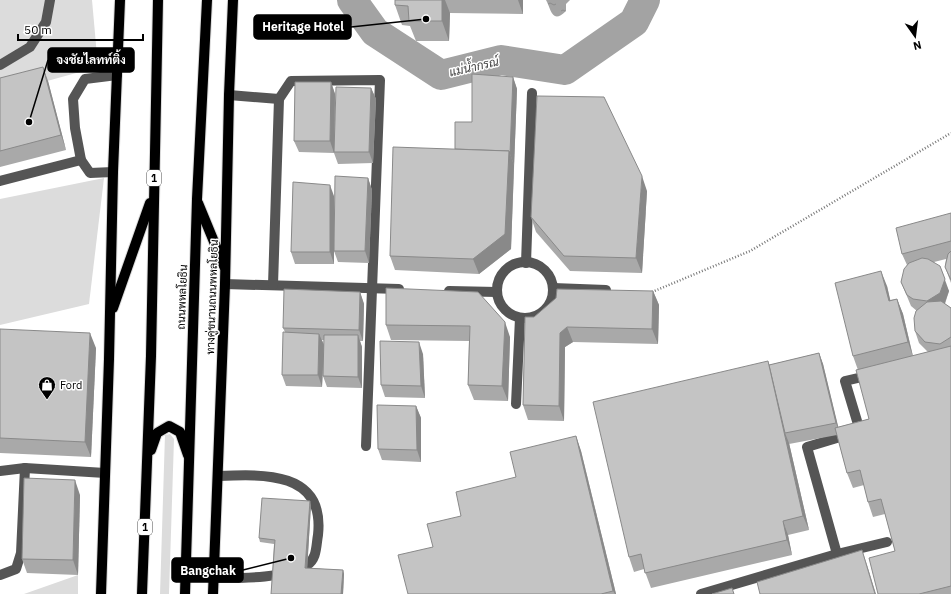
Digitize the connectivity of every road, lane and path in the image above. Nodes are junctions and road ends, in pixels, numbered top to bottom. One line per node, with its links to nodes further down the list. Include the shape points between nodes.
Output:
1 (50, 0): 6 (lane, via 46,22 30,47)
2 (120, 0): 7 (main road)
3 (158, 0): 15 (main road, 1)
4 (207, 0): 16 (main road, ถนนพหลโยธิน)
5 (233, 0): 9 (main road, ทางคู่ขนานถนนพหลโยธิน)
6 (0, 65)
7 (117, 75): 12 (lane, via 85,79 73,99); 13 (main road)
8 (532, 93): 17 (lane)
9 (229, 96): 10 (lane); 18 (main road, ทางคู่ขนานถนนพหลโยธิน)
10 (279, 99): 20 (lane); 21 (lane, via 291,81 380,80)
11 (951, 133): 27 (path, via 750,251)
12 (81, 160): 13 (lane, via 90,173); 14 (lane)
13 (113, 172): 28 (main road)
14 (0, 181)
15 (154, 194): 28 (main road); 33 (main road, 1)
16 (197, 199): 18 (main road); 34 (main road, ถนนพหลโยธิน)
17 (526, 263): 22 (lane, via 539,266 546,272); 26 (lane, via 511,266 504,272)
18 (226, 270): 19 (main road, ทางคู่ขนานถนนพหลโยธิน)
19 (225, 284): 20 (lane); 38 (main road, ทางคู่ขนานถนนพหลโยธิน)
20 (274, 285): 21 (lane)
21 (372, 288): 23 (lane); 32 (lane)
22 (553, 288): 25 (lane); 29 (lane, via 549,306 542,313)
23 (413, 290)
24 (436, 290): 26 (lane)
25 (614, 290)
26 (497, 292): 29 (lane, via 503,308)
27 (652, 292)
28 (110, 318): 37 (main road)
29 (520, 318): 31 (lane)
30 (883, 372): 40 (lane, via 845,381 860,431 807,447)
31 (516, 404)
32 (366, 446)
33 (148, 460): 34 (main road, via 157,433 169,426 180,432); 44 (main road, 1)
34 (190, 460): 45 (main road, ถนนพหลโยธิน)
35 (25, 468): 36 (lane); 37 (lane); 41 (lane, via 21,553 16,569)
36 (0, 471)
37 (105, 473): 43 (main road)
38 (218, 476): 42 (main road, ทางคู่ขนานถนนพหลโยธิน); 42 (lane, via 272,476 304,489 317,505 319,525 315,556 307,565 254,578)
39 (887, 542): 40 (lane)
40 (837, 554): 47 (lane)
41 (0, 575)
42 (214, 578): 46 (main road, ทางคู่ขนานถนนพหลโยธิน)
43 (101, 594)
44 (142, 594)
45 (185, 594)
46 (213, 594)
47 (701, 594)

